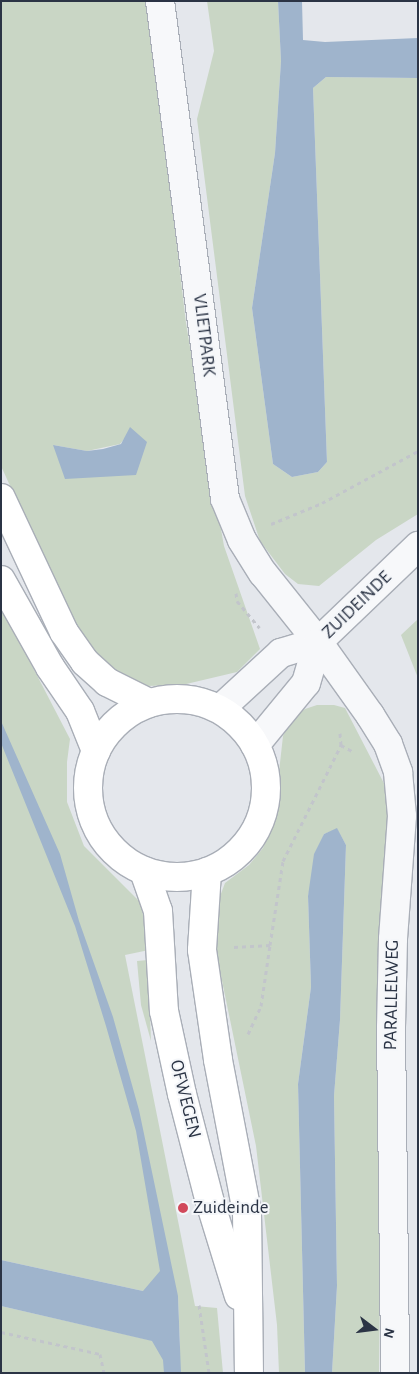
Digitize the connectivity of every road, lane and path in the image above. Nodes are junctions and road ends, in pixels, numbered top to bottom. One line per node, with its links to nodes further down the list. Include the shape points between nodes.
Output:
1 (160, 1): 5 (street, VLIETPARK, via 225,499 242,540 263,574)
2 (1, 498): 6 (main road, via 64,632 85,662 107,682)
3 (418, 546): 5 (street, ZUIDEINDE)
4 (1, 580): 9 (main road, via 50,667 80,710)
5 (318, 642): 7 (street, ZUIDEINDE, via 281,654); 8 (street, ZUIDEINDE, via 306,682); 20 (street, PARALLELWEG, via 388,744 398,772 402,816 393,939 391,1028)
6 (149, 702): 7 (main road, via 185,698); 9 (main road, via 118,721)
7 (220, 709): 8 (main road, via 234,718)
8 (256, 745): 11 (main road, via 266,782 261,820 240,852)
9 (96, 750): 10 (main road, via 88,778 94,821 109,846)
10 (144, 871): 11 (main road, via 176,877); 15 (main road, OFWEGEN, via 158,911 164,1011 182,1094 210,1202)
11 (207, 872): 15 (main road, OFWEGEN, via 202,950 218,1060 247,1212)
12 (270, 945): 13 (path, via 261,1006)
13 (245, 1041)
14 (199, 1305): 18 (path)
15 (248, 1324): 19 (main road, OFWEGEN)
16 (1, 1332): 17 (path, via 100,1354)
17 (104, 1373)
18 (209, 1373)
19 (250, 1373)
20 (395, 1373)

